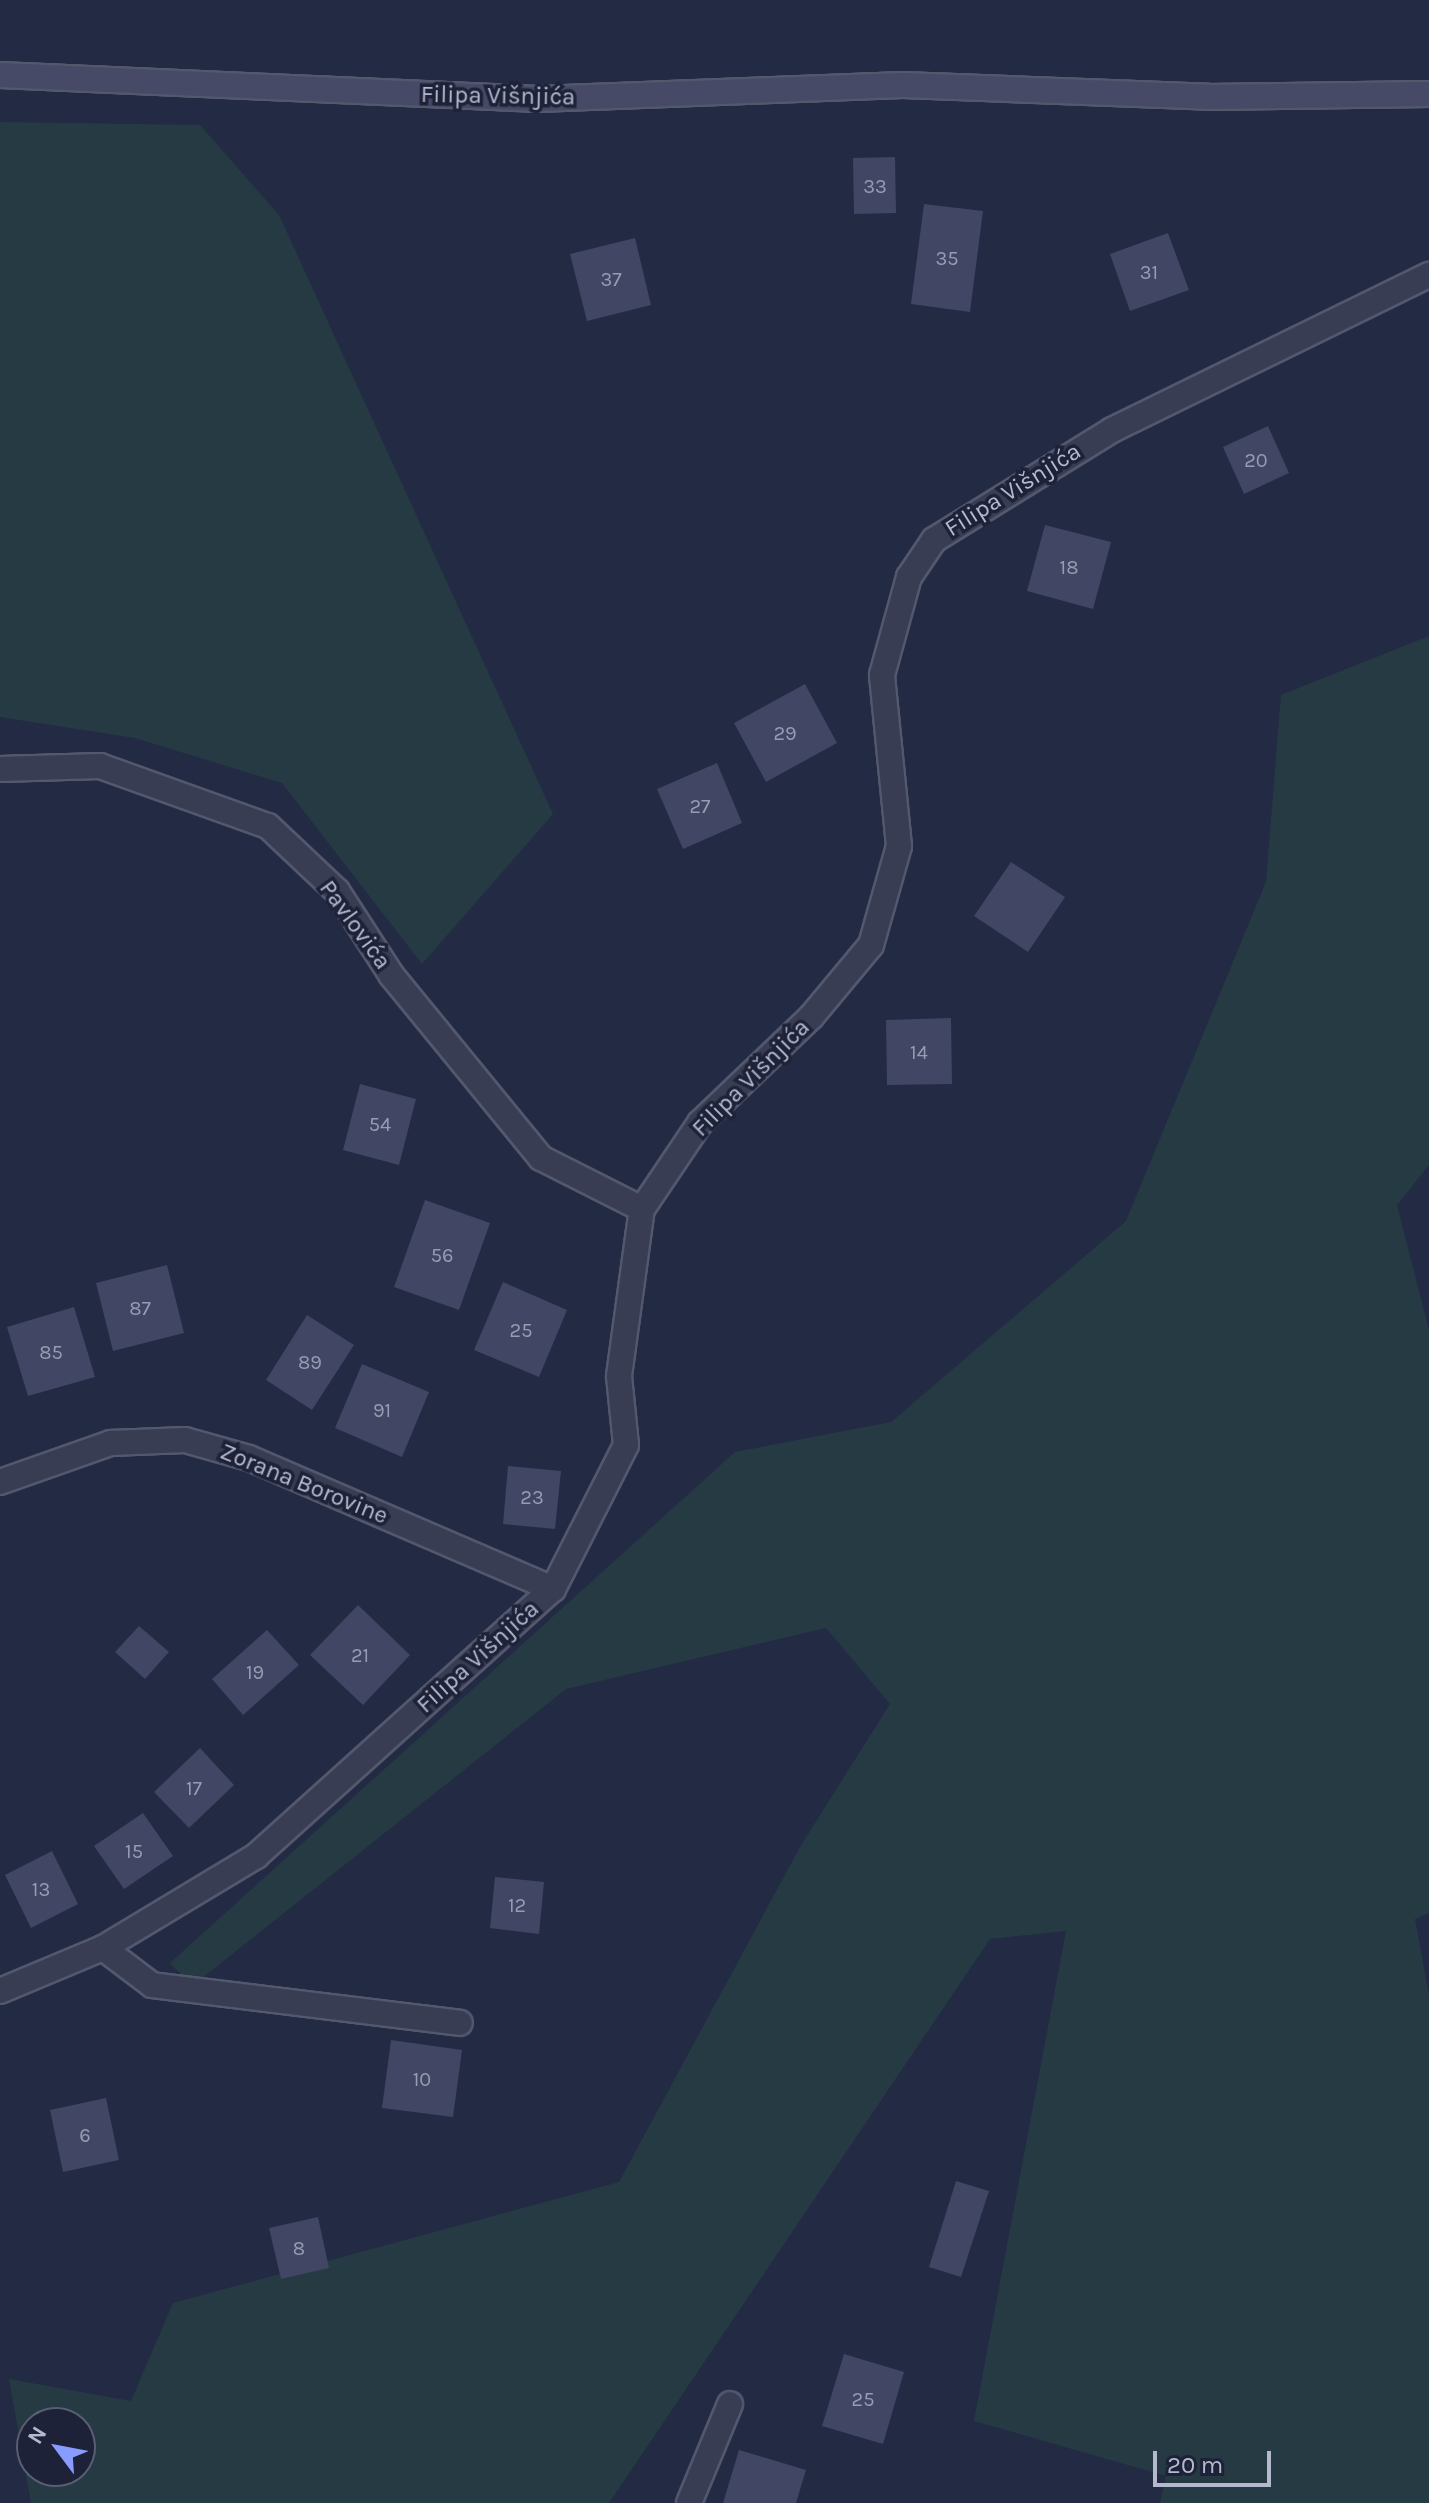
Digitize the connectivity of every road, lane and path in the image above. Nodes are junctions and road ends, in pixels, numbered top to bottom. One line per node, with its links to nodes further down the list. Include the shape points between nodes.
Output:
1 (0, 75): 2 (main road, Filipa Višnjića, via 538,99 903,85 1209,97)
2 (1429, 94)
3 (1429, 275): 5 (street, Filipa Višnjića, via 1112,430 934,540 909,577 882,675 899,846 871,945 811,1017 700,1123)
4 (0, 769): 5 (street, Pavlovića, via 100,766 268,826 337,891 392,976 541,1158)
5 (642, 1209): 7 (street, Filipa Višnjića, via 619,1376 626,1445)
6 (0, 1482): 7 (street, Zorana Borovine, via 111,1443 185,1440 249,1458)
7 (553, 1589): 8 (street, Filipa Višnjića, via 256,1856)
8 (103, 1948): 9 (street, Filipa Višnjića); 10 (street, via 152,1985)
9 (0, 1991)
10 (460, 2023)
11 (730, 2404): 12 (street)
12 (689, 2503)

